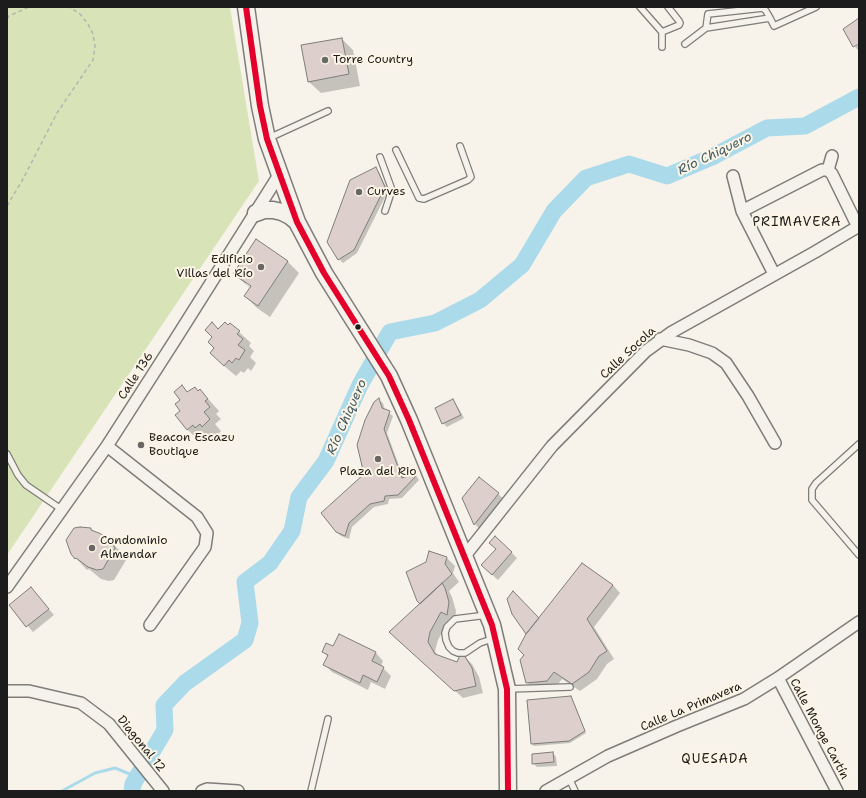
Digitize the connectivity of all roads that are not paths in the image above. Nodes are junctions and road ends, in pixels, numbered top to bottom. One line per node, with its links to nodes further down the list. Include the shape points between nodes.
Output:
1 (246, 7): 11 (main road)
2 (640, 7): 7 (lane)
3 (668, 7): 7 (lane, via 680,23)
4 (816, 7): 5 (lane, via 774,26)
5 (770, 18): 6 (lane); 6 (lane, via 763,8 708,14)
6 (706, 28): 8 (lane)
7 (662, 32): 9 (lane)
8 (685, 44)
9 (662, 47)
10 (328, 111): 11 (lane)
11 (267, 139): 17 (main road)
12 (460, 146): 13 (lane, via 471,177 424,199 419,198)
13 (396, 150)
14 (380, 156): 19 (lane, via 392,190)
15 (832, 156): 16 (street)
16 (828, 170): 20 (street, via 822,170); 23 (street)
17 (279, 175): 21 (street, Calle 136); 22 (main road)
18 (733, 176): 20 (street)
19 (385, 210)
20 (742, 211): 24 (street)
21 (256, 213): 22 (main road, via 273,210 286,214); 28 (street, Calle 136)
22 (297, 222): 32 (main road, via 324,273 389,376)
23 (859, 226): 24 (street, Calle Socola)
24 (774, 274): 25 (street, Calle Socola)
25 (660, 339): 26 (street, via 712,353 726,364); 32 (street, Calle Socola, via 552,446)
26 (775, 443)
27 (859, 444): 31 (lane, via 816,483 812,489 812,500)
28 (107, 446): 30 (street, Calle 136); 36 (street, via 197,517 208,533 205,547)
29 (7, 454): 30 (lane, via 26,485)
30 (61, 509): 33 (street, Calle 136)
31 (859, 555)
32 (464, 557): 34 (main road)
33 (7, 587)
34 (488, 615): 37 (main road); 37 (lane, via 455,619 444,633 446,640 453,651 465,653 480,643)
35 (859, 622): 38 (street, Calle La Primavera)
36 (150, 625)
37 (495, 638): 40 (main road)
38 (778, 678): 43 (street, Calle La Primavera, via 744,699 608,756); 51 (street, Calle Monge Cartín)
39 (570, 687): 40 (lane)
40 (507, 690): 48 (main road)
41 (7, 691): 44 (street, Diagonal 12, via 29,691 81,703 109,724)
42 (328, 719): 47 (lane)
43 (569, 778): 49 (street, Calle La Primavera); 50 (lane)
44 (164, 791)
45 (202, 791): 46 (street)
46 (238, 791)
47 (311, 791)
48 (508, 791)
49 (546, 791)
50 (575, 791)
51 (837, 791)

